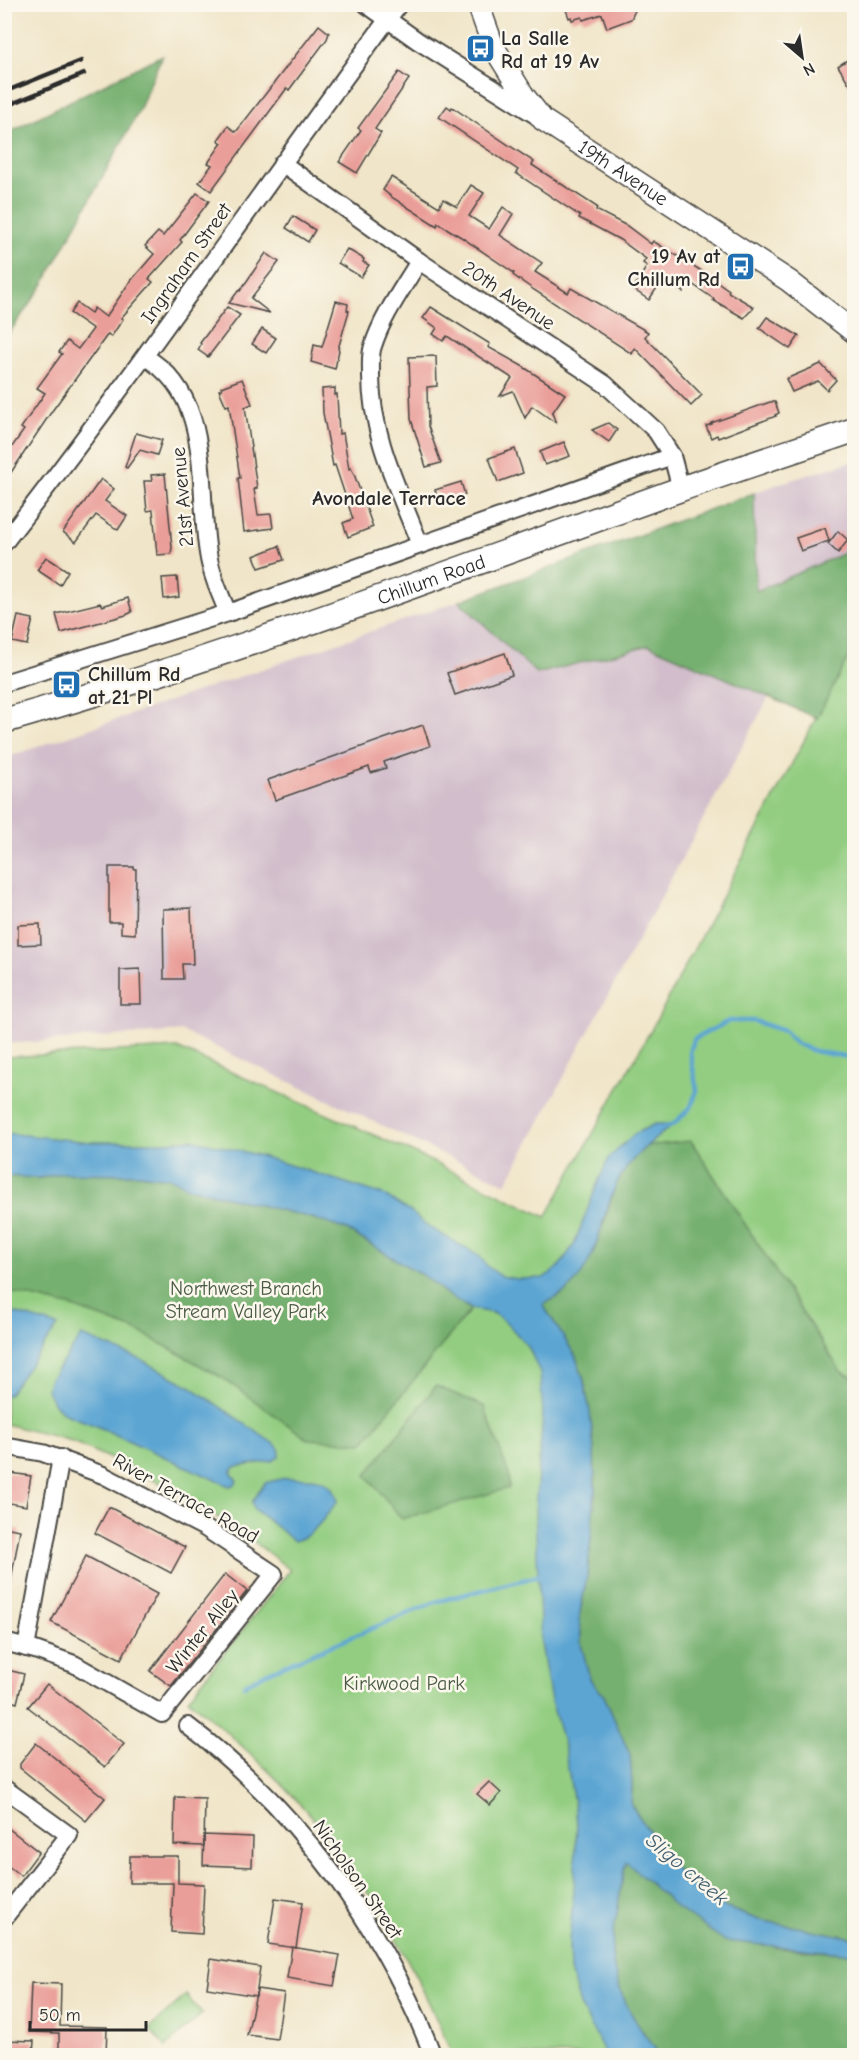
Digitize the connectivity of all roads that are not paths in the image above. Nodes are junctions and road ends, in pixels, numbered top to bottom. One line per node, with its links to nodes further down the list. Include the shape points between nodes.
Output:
1 (366, 4): 4 (street, 19th Avenue)
2 (399, 4): 4 (street, Ingraham Street)
3 (478, 4): 5 (street, via 492,46)
4 (387, 20): 5 (street, 19th Avenue); 6 (street, Ingraham Street)
5 (543, 120): 8 (street, 19th Avenue, via 789,281)
6 (282, 163): 7 (street, 20th Avenue); 9 (street, Ingraham Street)
7 (419, 261): 11 (street, 20th Avenue, via 605,384 656,431); 14 (street, via 372,348 371,390 381,443)
8 (855, 332)
9 (145, 357): 13 (street, Ingraham Street); 15 (street, 21st Avenue, via 160,365 173,380 187,405 198,439 207,551)
10 (855, 430): 12 (main road, Chillum Road)
11 (672, 456): 12 (street, 20th Avenue); 14 (street, Chillum Road)
12 (681, 489): 17 (main road, Chillum Road, via 242,646)
13 (5, 543)
14 (420, 545): 15 (street, Chillum Road)
15 (228, 614): 16 (street, Chillum Road)
16 (4, 683)
17 (4, 721)
18 (4, 1446): 19 (street, River Terrace Road)
19 (61, 1458): 20 (street, River Terrace Road, via 103,1475 205,1528); 22 (street)
20 (274, 1574): 22 (street, Winter Alley, via 162,1714 74,1664)
21 (4, 1642): 22 (street)
22 (26, 1648)
23 (188, 1726): 26 (street, Nicholson Street, via 262,1792 329,1868 388,1958)
24 (4, 1788): 25 (street, via 69,1835)
25 (4, 1918)
26 (433, 2055)

